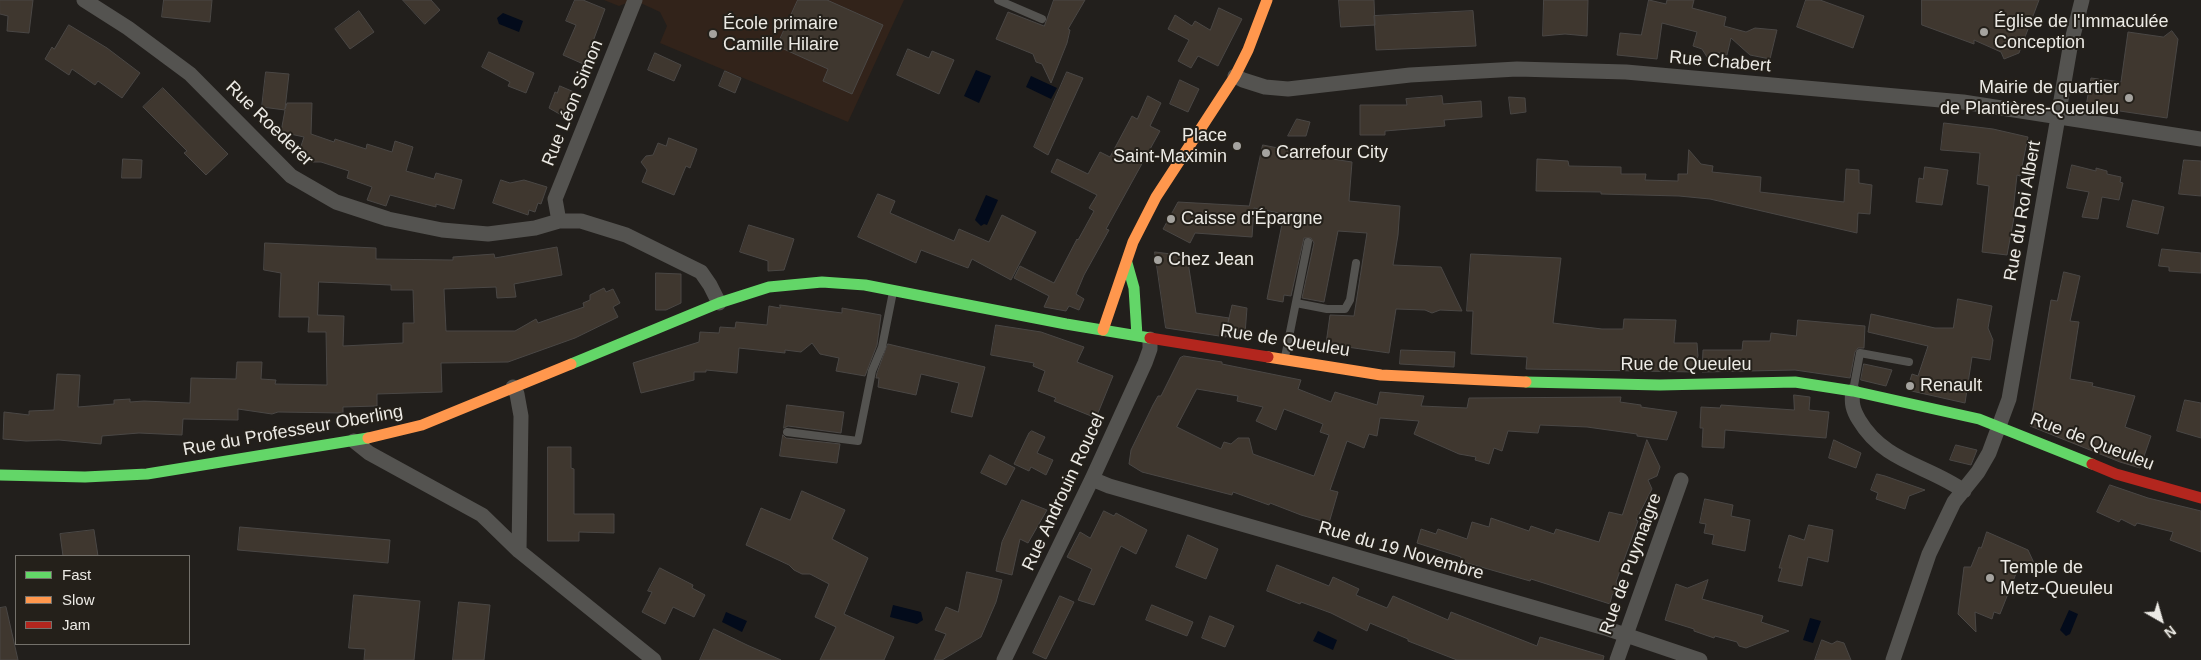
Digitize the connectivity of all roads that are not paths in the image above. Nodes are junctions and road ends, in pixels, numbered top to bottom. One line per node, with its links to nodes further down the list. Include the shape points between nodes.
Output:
1 (84, 0): 10 (street, Rue Roederer, via 190,74 291,176 336,202 388,219 488,234 535,228)
2 (635, 0): 10 (street, Rue Léon Simon, via 555,199)
3 (998, 0): 6 (lane)
4 (1267, 0): 7 (street)
5 (2082, 0): 8 (street, Rue du Roi Albert)
6 (1042, 19)
7 (1235, 76): 8 (street, Rue Chabert, via 1265,87 1288,89 1410,75 1517,69 1626,72 1963,102); 12 (street, via 1156,197 1133,242)
8 (2059, 116): 9 (street, Rue Chabert); 28 (street, Rue du Roi Albert, via 2009,399 1988,454)
9 (2201, 139)
10 (559, 220): 15 (street, Rue Roederer, via 581,221 626,235 701,272)
11 (1308, 242): 16 (lane)
12 (1127, 263): 17 (street); 18 (street)
13 (1356, 263): 16 (lane, via 1350,300 1344,309)
14 (894, 291): 15 (street, Rue de Queuleu, via 822,282 769,287); 17 (street, Rue de Queuleu); 23 (lane, via 882,347 872,370 858,441)
15 (719, 303): 21 (street, Rue du Professeur Oberling)
16 (1296, 303): 19 (lane)
17 (1103, 330): 18 (street, Rue de Queuleu)
18 (1143, 338): 19 (street, Rue de Queuleu); 26 (street, Rue Androuin Roucel, via 1150,349 1145,364)
19 (1285, 360): 22 (street, Rue de Queuleu, via 1381,375 1456,380 1660,385 1795,382)
20 (1909, 362): 22 (lane, via 1860,353)
21 (513, 387): 24 (street, Rue du Professeur Oberling, via 422,425); 30 (street, via 521,416)
22 (1853, 391): 28 (street, via 1854,412 1874,441 1894,456); 29 (street, Rue de Queuleu, via 1979,419 2116,474)
23 (786, 432)
24 (354, 441): 25 (street, Rue du Professeur Oberling, via 147,474 84,477); 30 (street, via 369,453 482,515)
25 (0, 475)
26 (1092, 479): 31 (street, Rue du 19 Novembre); 33 (street, Rue Androuin Roucel)
27 (1681, 480): 31 (street, Rue de Puymaigre)
28 (1964, 491): 36 (street, via 1929,554)
29 (2201, 498)
30 (519, 551): 32 (street)
31 (1625, 636): 34 (street, Rue de Puymaigre); 35 (street, Rue du 19 Novembre)
32 (654, 660)
33 (1004, 660)
34 (1617, 660)
35 (1700, 660)
36 (1893, 660)

